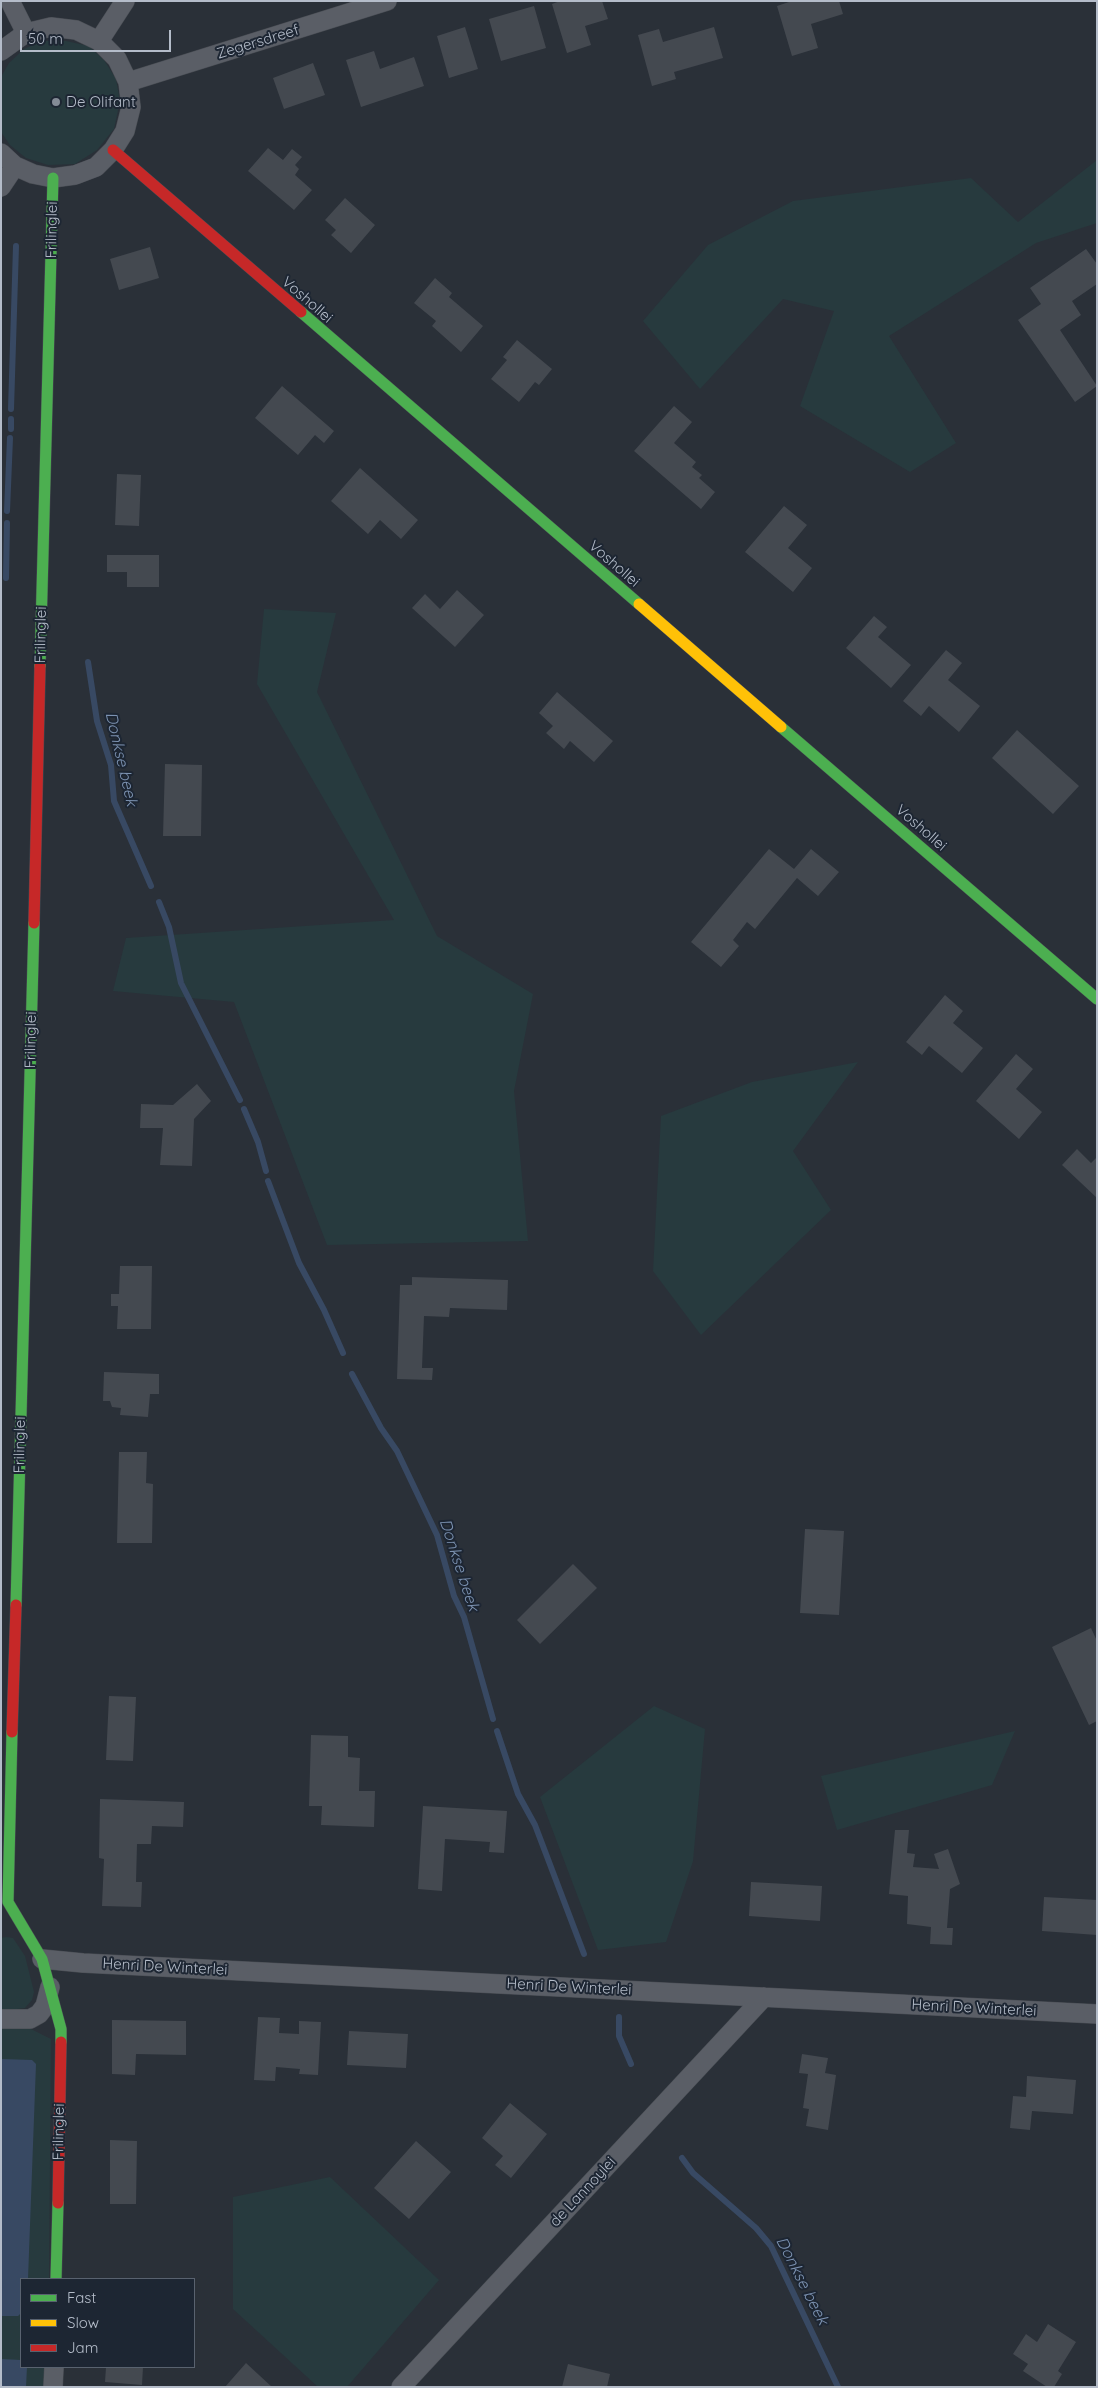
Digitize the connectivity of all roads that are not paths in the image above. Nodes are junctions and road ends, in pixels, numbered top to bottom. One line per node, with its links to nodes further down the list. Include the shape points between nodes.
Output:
1 (10, 1): 4 (street)
2 (125, 1): 5 (street)
3 (387, 1): 7 (street, Zegersdreef)
4 (26, 33): 5 (street, via 51,27 76,30); 6 (street)
5 (99, 41): 7 (street, via 117,59)
6 (1, 52)
7 (128, 82): 8 (street, via 131,107 126,131)
8 (113, 150): 10 (street, via 96,167 75,176); 12 (street, Voshollei)
9 (8, 159): 10 (street, via 33,174); 11 (street)
10 (53, 178): 13 (street, Frilinglei)
11 (1, 187)
12 (1097, 999)
13 (5, 1908): 14 (street, Frilinglei)
14 (42, 1959): 15 (street, Frilinglei); 16 (street, Henri De Winterlei)
15 (50, 1986): 18 (street, via 45,2006 39,2014 30,2019); 19 (street, Frilinglei, via 61,2029)
16 (764, 1997): 17 (street, Henri De Winterlei); 22 (street, de Lannoylei)
17 (1097, 2014)
18 (1, 2019)
19 (56, 2278)
20 (54, 2368): 21 (street)
21 (53, 2387)
22 (401, 2387)

